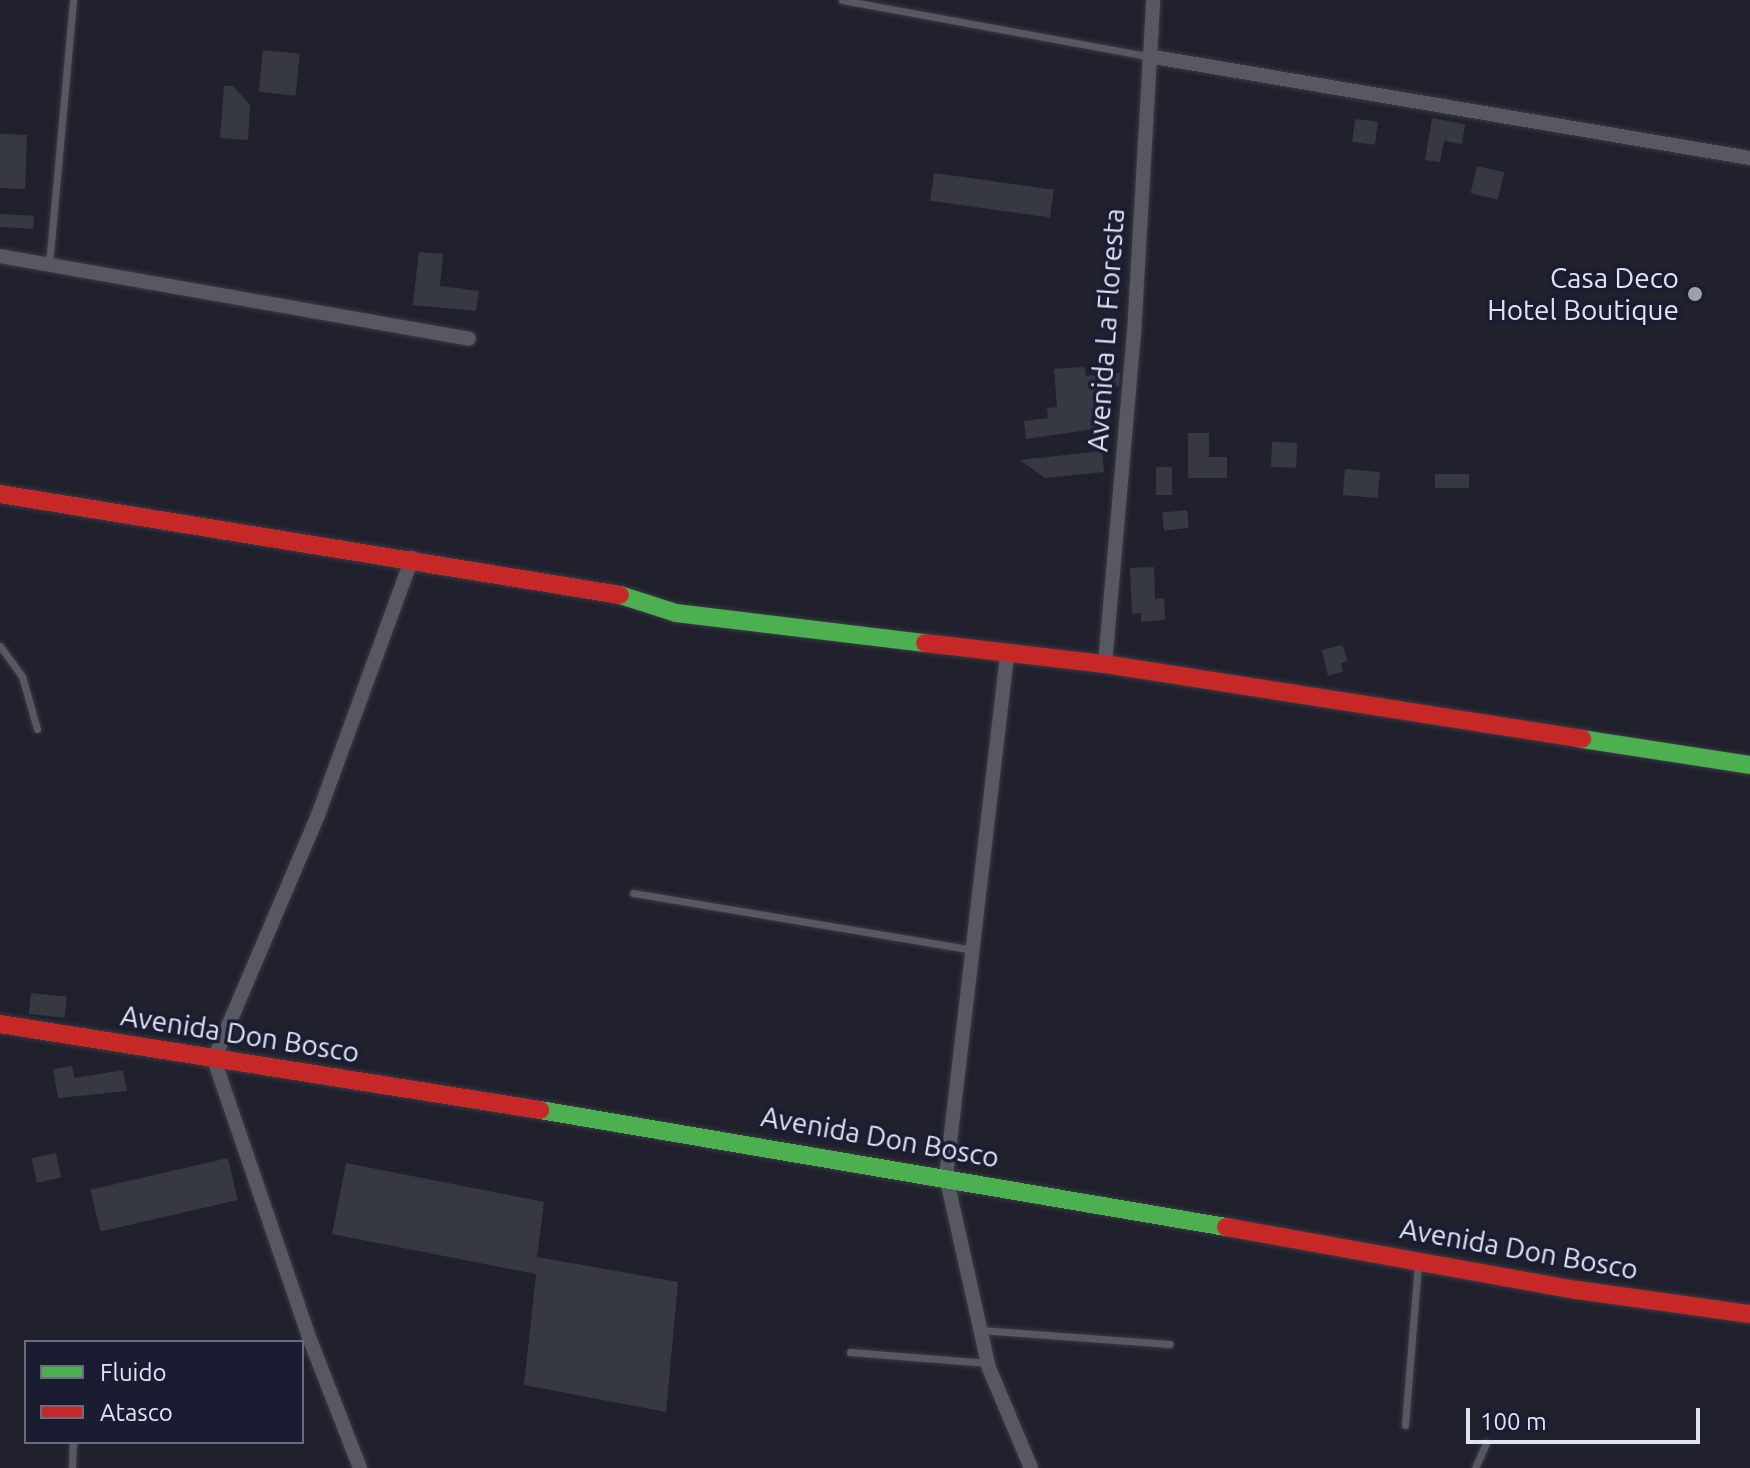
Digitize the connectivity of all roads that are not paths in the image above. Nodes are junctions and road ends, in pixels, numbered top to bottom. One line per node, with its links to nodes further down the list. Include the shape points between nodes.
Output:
1 (73, 0): 7 (lane)
2 (842, 0): 4 (lane)
3 (1153, 0): 4 (street, Avenida La Floresta)
4 (1148, 56): 5 (street); 13 (street, Avenida La Floresta, via 1134,334)
5 (1750, 158)
6 (0, 256): 7 (street)
7 (49, 267): 8 (street)
8 (469, 339)
9 (0, 494): 10 (street)
10 (412, 558): 12 (street, via 634,597 676,613); 19 (street, via 318,815)
11 (0, 646): 14 (lane, via 22,676)
12 (1007, 656): 13 (street); 17 (street)
13 (1105, 664): 15 (street)
14 (37, 729)
15 (1750, 765)
16 (633, 893): 17 (lane)
17 (973, 950): 20 (street)
18 (0, 1024): 19 (street, Avenida Don Bosco)
19 (214, 1059): 20 (street, Avenida Don Bosco); 31 (street)
20 (946, 1176): 21 (street, Avenida Don Bosco); 23 (street)
21 (1418, 1261): 22 (street, Avenida Don Bosco); 27 (lane)
22 (1750, 1314)
23 (980, 1330): 24 (lane); 26 (street)
24 (1169, 1344)
25 (850, 1352): 26 (lane)
26 (988, 1363): 32 (street)
27 (1405, 1425)
28 (1486, 1443): 33 (lane)
29 (73, 1444): 30 (lane)
30 (72, 1468)
31 (360, 1468)
32 (1031, 1468)
33 (1475, 1468)

